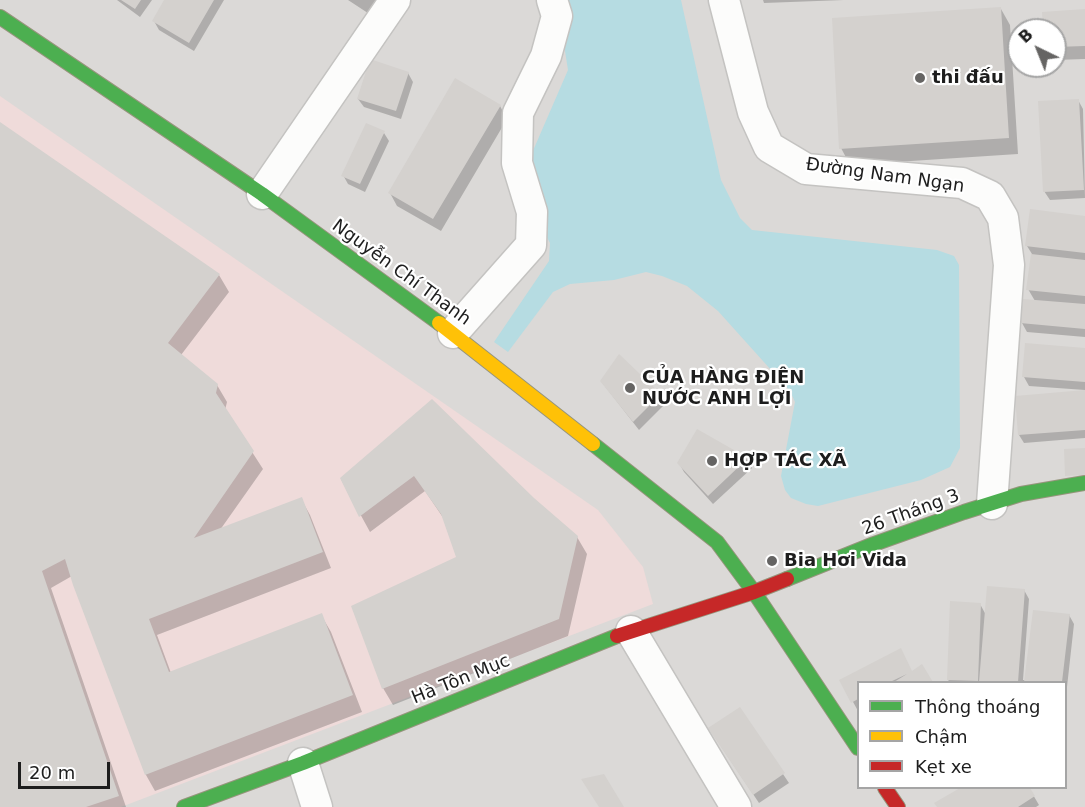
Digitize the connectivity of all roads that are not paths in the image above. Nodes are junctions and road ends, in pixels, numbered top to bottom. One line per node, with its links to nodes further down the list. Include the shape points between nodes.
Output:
1 (395, 0): 5 (street)
2 (552, 0): 6 (street, via 557,16 546,56 518,113 516,163 532,212 531,245)
3 (724, 0): 8 (street, Đường Nam Ngạn, via 753,112 769,147 806,169 962,183 990,196 1003,218 1009,265)
4 (0, 17): 5 (street, Nguyễn Chí Thanh)
5 (262, 194): 6 (street, Nguyễn Chí Thanh)
6 (453, 333): 9 (street, Nguyễn Chí Thanh, via 717,542)
7 (1085, 483): 8 (street, 26 Tháng 3, via 1021,494)
8 (992, 504): 9 (street, 26 Tháng 3, via 874,544)
9 (754, 592): 10 (street, Hà Tôn Mục); 11 (street, Nguyễn Chí Thanh)
10 (631, 631): 12 (street, Hà Tôn Mục); 16 (street)
11 (857, 746)
12 (303, 763): 14 (street, Hà Tôn Mục); 15 (street)
13 (886, 789): 17 (street)
14 (184, 807)
15 (318, 807)
16 (736, 807)
17 (898, 807)

